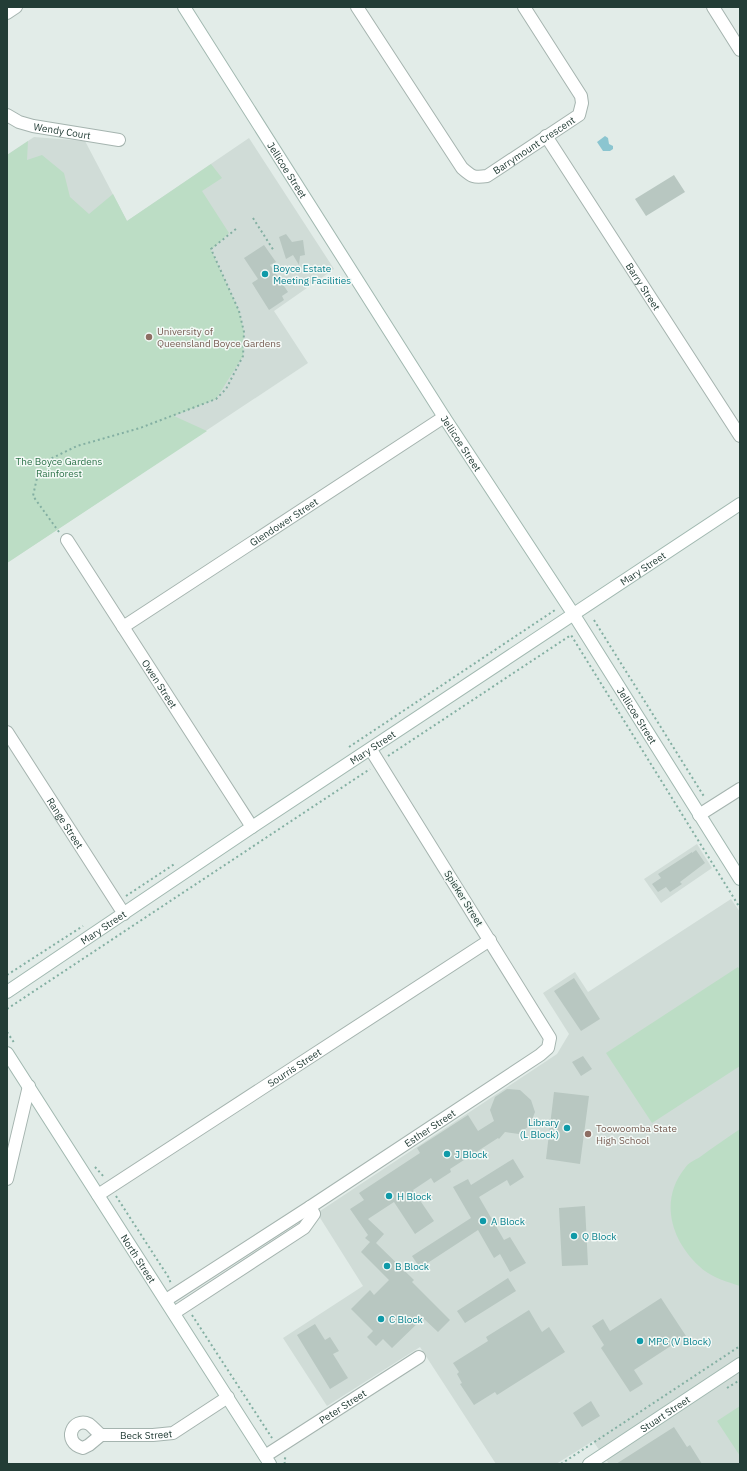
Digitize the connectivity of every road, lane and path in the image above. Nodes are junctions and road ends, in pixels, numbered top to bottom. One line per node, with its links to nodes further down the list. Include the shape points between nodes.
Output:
1 (16, 7): 6 (street)
2 (184, 7): 14 (street, Jellicoe Street)
3 (357, 7): 9 (street, Barrymount Crescent, via 462,168 470,175 476,178 487,176)
4 (524, 7): 9 (street, Barrymount Crescent, via 581,96 579,115)
5 (713, 7): 7 (street)
6 (7, 13)
7 (740, 50)
8 (7, 115): 10 (street, Wendy Court, via 33,126)
9 (546, 136): 15 (street, Barry Street)
10 (120, 140)
11 (253, 218): 13 (path)
12 (236, 229): 17 (path, via 211,249 239,312 244,332 243,356 226,389 216,399 140,428 77,446 40,464 33,496)
13 (274, 251)
14 (444, 417): 18 (street, Jellicoe Street); 20 (street, Glendower Street)
15 (740, 436)
16 (740, 504): 18 (street, Mary Street)
17 (67, 540): 20 (street, Owen Street)
18 (574, 615): 22 (street, Mary Street); 26 (street, Jellicoe Street)
19 (594, 620): 25 (path)
20 (123, 627): 27 (street, Owen Street)
21 (7, 732): 30 (street, Range Street)
22 (371, 750): 23 (street, Spieker Street); 27 (street, Mary Street)
23 (379, 763): 29 (path, via 571,635); 31 (street, Spieker Street); 33 (path)
24 (740, 789): 25 (street)
25 (711, 808): 26 (street)
26 (700, 816): 28 (street, Jellicoe Street)
27 (252, 827): 30 (street, Mary Street)
28 (740, 879)
29 (740, 908)
30 (124, 914): 32 (street, Mary Street)
31 (490, 940): 35 (street, Spieker Street, via 550,1038); 40 (street, Sourris Street)
32 (7, 992)
33 (7, 1009)
34 (7, 1032): 36 (path)
35 (548, 1048): 42 (street, Esther Street)
36 (11, 1049): 37 (street, North Street)
37 (28, 1086): 39 (street); 41 (street, North Street)
38 (91, 1164): 40 (path)
39 (7, 1179)
40 (110, 1187): 41 (street, Sourris Street); 43 (path, via 170,1278)
41 (98, 1195): 44 (street, North Street)
42 (310, 1207): 44 (street, Esther Street); 45 (street, via 314,1214 304,1228)
43 (171, 1285)
44 (166, 1300): 45 (street, North Street)
45 (174, 1312): 50 (street, North Street)
46 (190, 1312): 52 (path)
47 (740, 1346): 54 (path)
48 (419, 1357): 53 (street, Peter Street)
49 (740, 1364): 55 (street, Stuart Street)
50 (228, 1397): 51 (street, Beck Street, via 173,1433); 53 (street, North Street)
51 (101, 1435)
52 (274, 1441)
53 (267, 1460)
54 (561, 1464)
55 (590, 1464)

